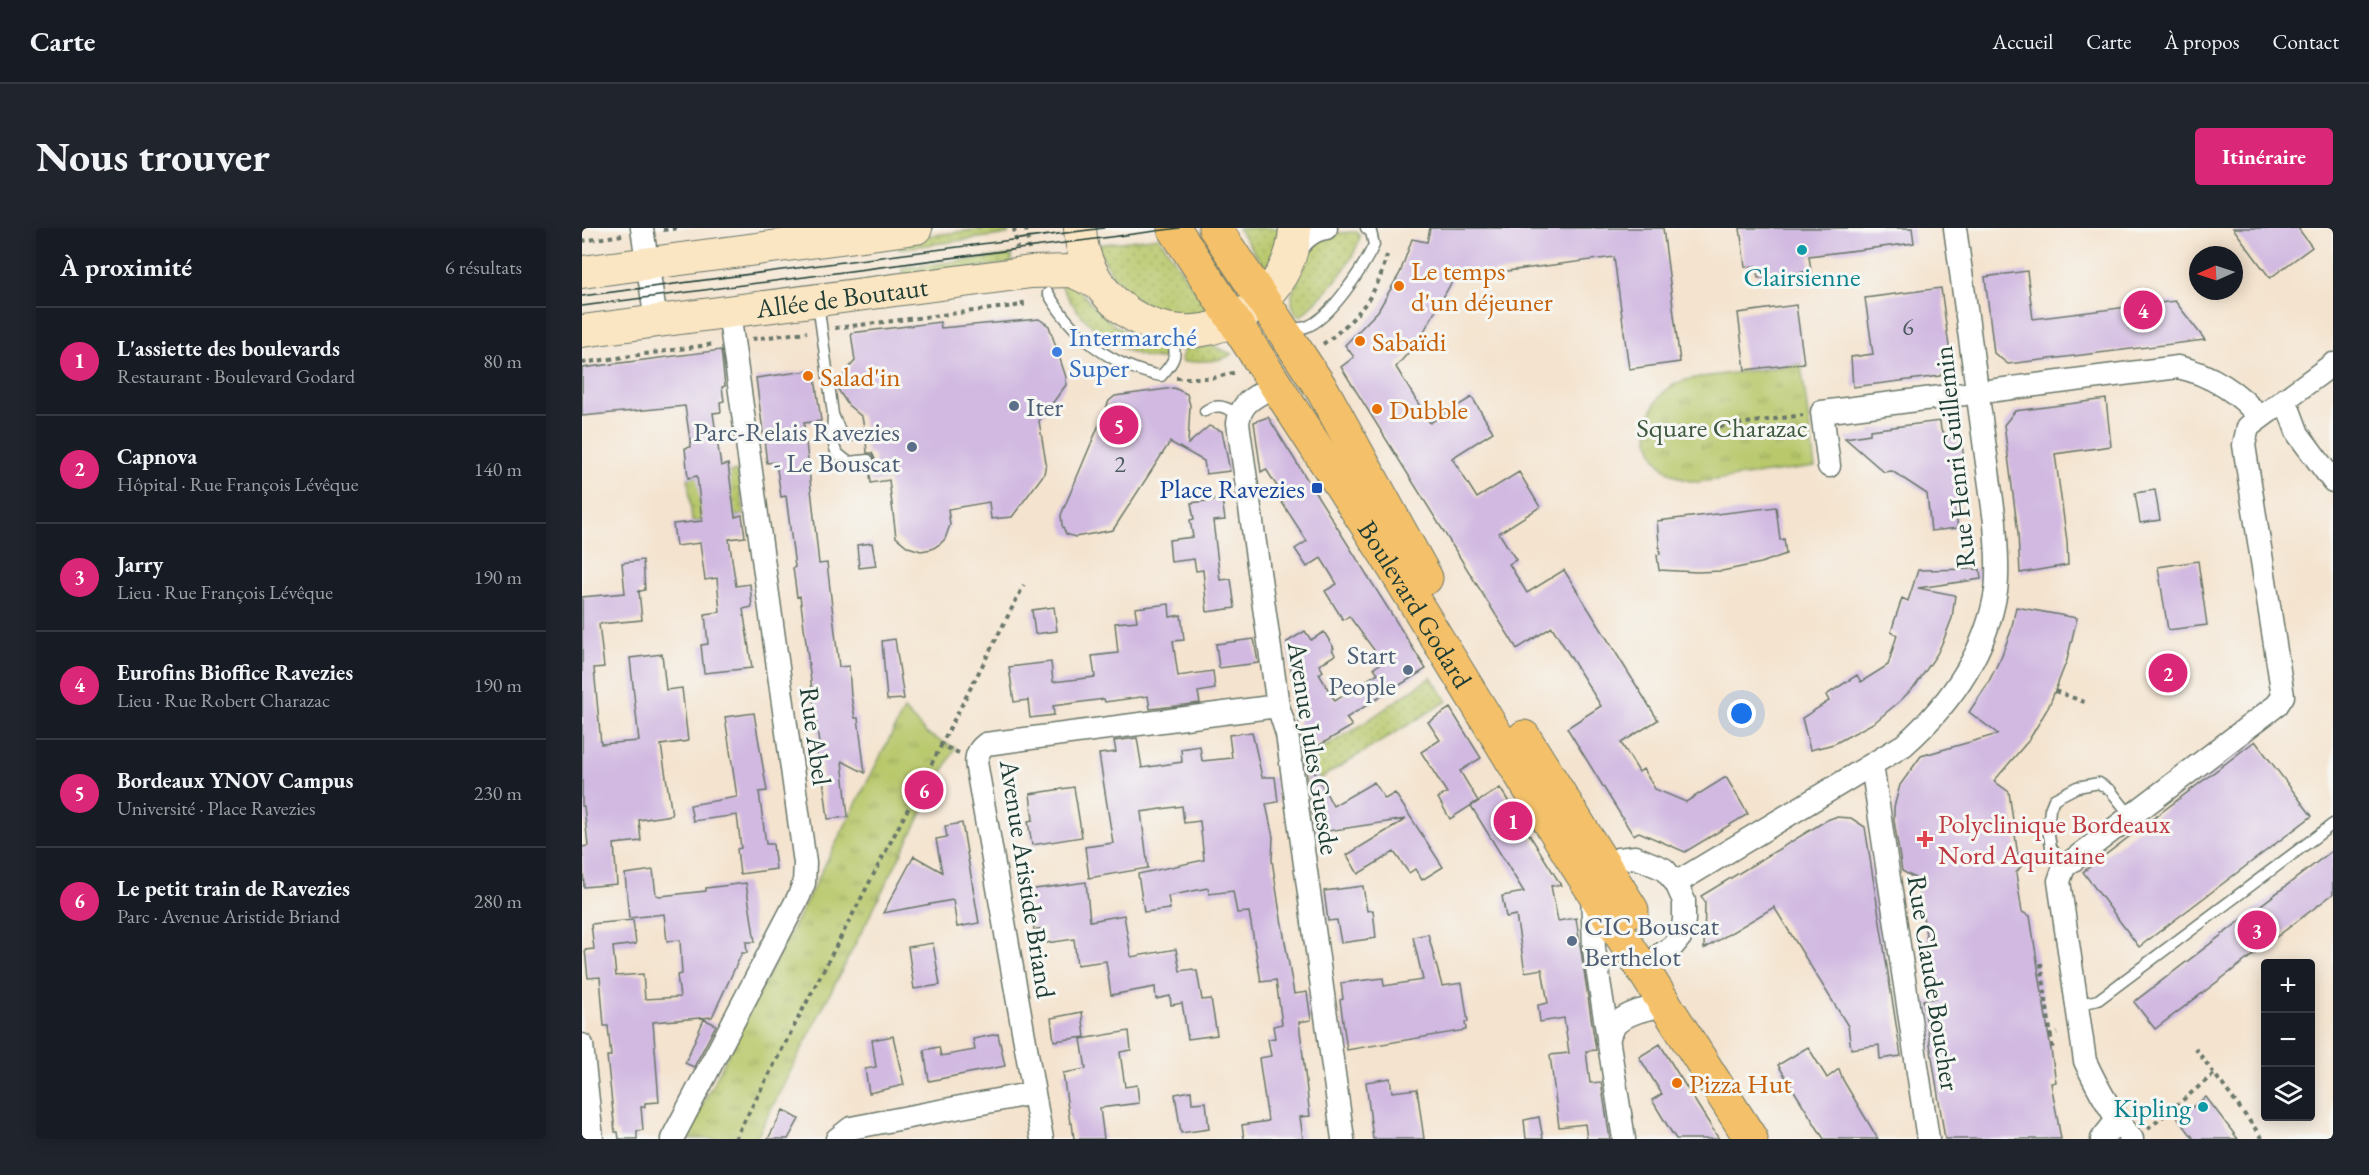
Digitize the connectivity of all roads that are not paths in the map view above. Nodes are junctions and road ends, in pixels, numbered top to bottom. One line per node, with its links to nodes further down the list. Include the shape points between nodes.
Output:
1 (642, 228): 10 (street)
2 (916, 228): 10 (main road)
3 (1080, 228): 12 (main road, via 1087,263)
4 (1174, 228): 16 (main road)
5 (1215, 228): 14 (main road)
6 (1326, 228): 9 (street)
7 (1366, 228): 14 (lane, via 1374,245 1335,304 1303,328)
8 (1955, 228): 23 (street, Rue Henri Guillemin)
9 (1292, 243): 14 (main road)
10 (647, 263): 11 (main road); 17 (street)
11 (593, 270)
12 (1099, 284): 15 (main road, Allée de Boutaut, via 1072,271 1031,272); 20 (main road, via 1137,318)
13 (1048, 293): 20 (lane, via 1074,330 1130,367 1161,376 1175,356)
14 (1271, 313): 16 (main road); 38 (main road, Boulevard Godard, via 1323,391)
15 (820, 315): 18 (main road, Allée de Boutaut); 26 (lane)
16 (1235, 320): 20 (main road, via 1203,330); 22 (main road, Boulevard Godard)
17 (656, 321): 18 (main road, Allée de Boutaut); 19 (main road, Allée de Boutaut)
18 (722, 323): 49 (street, Rue Abel, via 805,864 804,883)
19 (597, 329)
20 (1169, 330)
21 (2333, 364): 24 (street)
22 (1276, 385): 27 (street, via 1249,401); 38 (main road, Boulevard Godard)
23 (1977, 392): 28 (street, via 2178,367 2194,370 2236,394); 31 (street, via 1822,412); 34 (street, Rue Henri Guillemin, via 1995,522 1996,590 1991,612 1978,650 1947,702 1904,745)
24 (2285, 399): 28 (street); 32 (street, via 2298,434)
25 (1205, 411): 27 (lane, via 1221,405)
26 (833, 414): 29 (lane, via 841,434); 30 (lane, via 836,452 848,462)
27 (1239, 414): 33 (street, Avenue Jules Guesde)
28 (2259, 418): 35 (street, via 2248,427 2244,445 2283,696 2277,705 2162,798)
29 (865, 434)
30 (868, 460)
31 (1829, 466)
32 (2333, 481)
33 (1278, 706): 45 (street, Avenue Aristide Briand, via 986,744 981,748 977,768); 52 (street, Avenue Jules Guesde, via 1287,734)
34 (1872, 765): 39 (street, Rue Henri Guillemin); 56 (street, Rue Claude Boucher)
35 (2130, 815): 37 (street); 37 (lane, via 2111,791 2099,783 2077,787 2054,799 2048,829 2051,847)
36 (2333, 824): 41 (lane, via 2098,1000)
37 (2064, 867): 41 (street, via 2059,881 2060,900)
38 (1598, 877): 39 (street, via 1618,859 1635,857 1664,869); 40 (main road, Boulevard Godard); 42 (main road, Boulevard Godard); 43 (street, via 1594,949)
39 (1676, 883): 40 (street, via 1684,902 1681,936)
40 (1660, 955): 55 (main road, Boulevard Godard)
41 (2076, 1005): 46 (street, via 2085,1061)
42 (1667, 1007): 43 (street, via 1642,1009 1620,1021); 54 (main road, Boulevard Godard)
43 (1608, 1042): 53 (street)
44 (582, 1045): 48 (street)
45 (1034, 1093): 50 (street, via 851,1128); 51 (street, Avenue Aristide Briand)
46 (2117, 1120): 47 (street); 57 (street)
47 (2139, 1136)
48 (592, 1139)
49 (672, 1139)
50 (837, 1139)
51 (1042, 1139)
52 (1343, 1139)
53 (1624, 1139)
54 (1751, 1139)
55 (1775, 1139)
56 (1928, 1139)
57 (2102, 1139)

